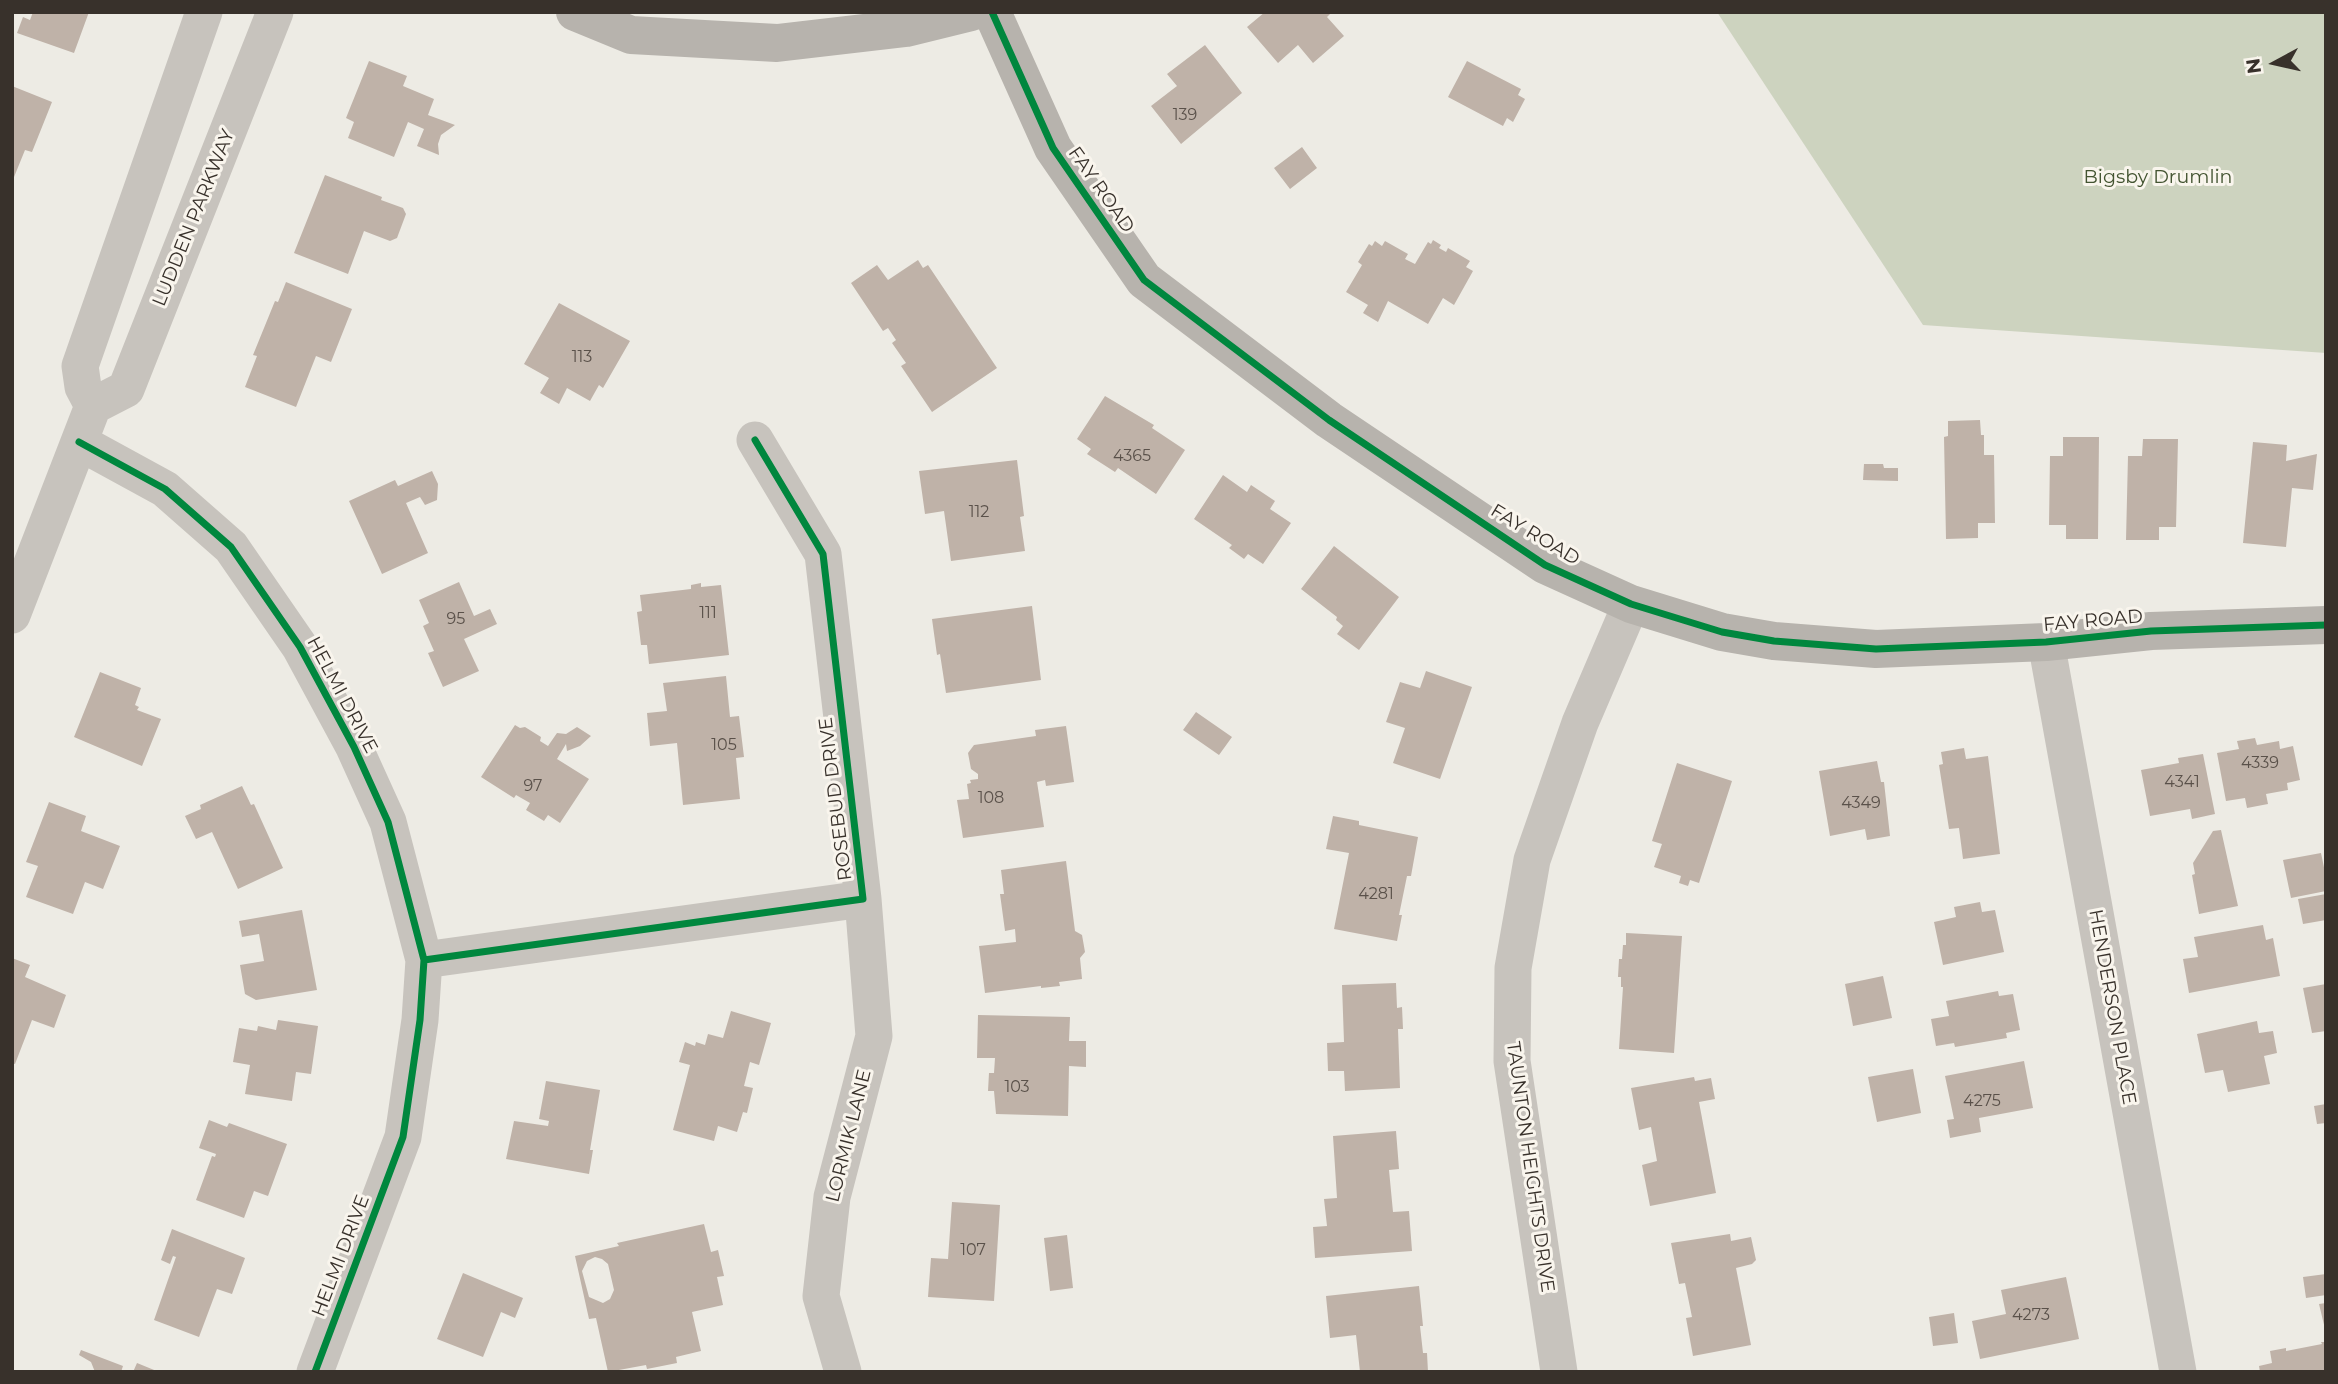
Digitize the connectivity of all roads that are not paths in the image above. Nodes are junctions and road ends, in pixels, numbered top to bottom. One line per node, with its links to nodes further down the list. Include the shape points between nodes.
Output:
1 (204, 12): 6 (street, via 80,366 83,387)
2 (275, 12): 6 (street, LUDDEN PARKWAY, via 126,389)
3 (575, 12): 4 (street, via 631,35 777,43 906,28)
4 (971, 12)
5 (992, 12): 9 (street, FAY ROAD, via 1053,148 1144,280 1329,420 1545,565)
6 (93, 406): 8 (street)
7 (755, 440): 13 (street, ROSEBUD DRIVE, via 823,554)
8 (79, 442): 10 (street); 14 (street, HELMI DRIVE, via 165,489 231,547 300,647 388,822)
9 (1630, 604): 12 (street, FAY ROAD, via 1722,632 1774,641 1876,649); 17 (street, TAUNTON HEIGHTS DRIVE, via 1580,723 1532,860 1513,968 1512,1060)
10 (12, 615)
11 (2326, 625): 12 (street, FAY ROAD, via 2151,631)
12 (2046, 642): 18 (street, HENDERSON PLACE)
13 (863, 899): 14 (street, ROSEBUD DRIVE); 16 (street, LORMIK LANE, via 874,1036 832,1197 821,1296)
14 (424, 960): 15 (street, HELMI DRIVE, via 403,1137)
15 (315, 1372)
16 (843, 1372)
17 (1559, 1372)
18 (2178, 1372)

